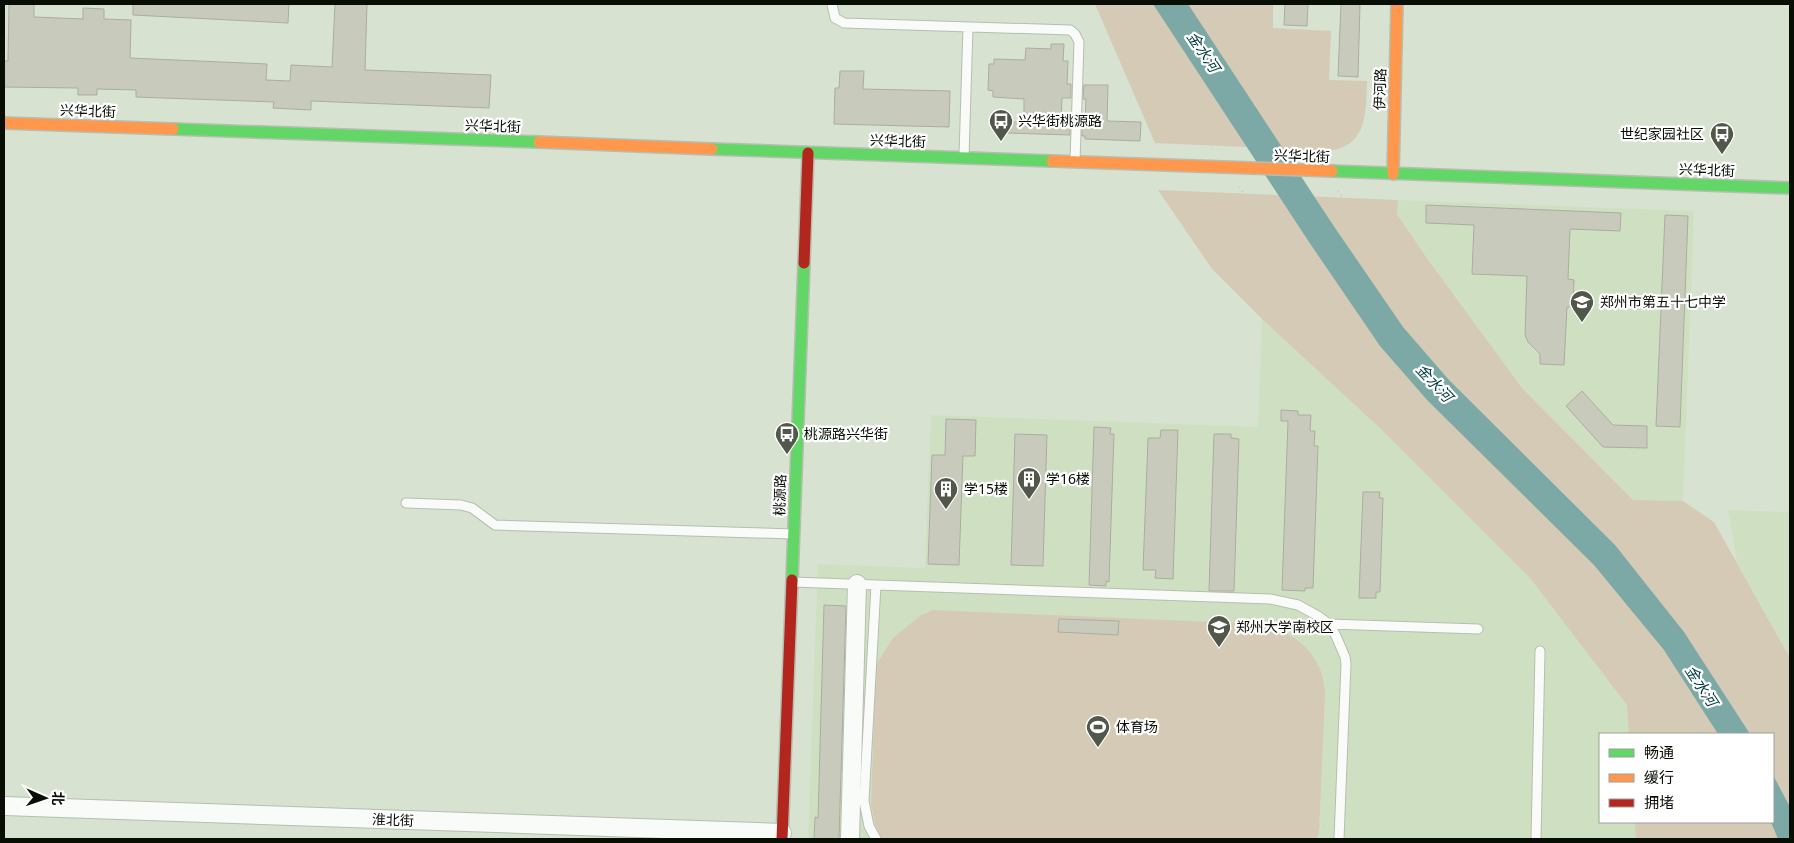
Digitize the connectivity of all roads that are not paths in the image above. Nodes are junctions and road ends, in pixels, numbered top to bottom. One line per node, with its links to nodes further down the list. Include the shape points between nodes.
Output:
1 (832, 4): 3 (lane, via 835,18 844,23)
2 (1397, 4): 8 (street, 伊河路)
3 (968, 27): 6 (lane); 7 (lane, via 1070,30 1076,34 1079,42)
4 (4, 123): 5 (street, 兴华北街)
5 (808, 153): 6 (street, 兴华北街); 11 (street, 桃源路)
6 (964, 158): 7 (street, 兴华北街)
7 (1075, 163): 8 (street, 兴华北街)
8 (1393, 174): 9 (street, 兴华北街)
9 (1790, 188)
10 (406, 503): 11 (lane, via 461,505 472,508 495,525)
11 (794, 534): 12 (street, 桃源路)
12 (792, 582): 13 (lane); 19 (street, 桃源路)
13 (856, 584): 14 (lane); 20 (street)
14 (876, 585): 15 (lane, via 1270,599 1298,605); 21 (lane, via 864,801 869,826)
15 (1329, 624): 16 (lane); 22 (lane, via 1346,664)
16 (1478, 629)
17 (1540, 651): 23 (lane)
18 (4, 806): 19 (street, 淮北街)
19 (782, 836)
20 (850, 839)
21 (876, 839)
22 (1339, 839)
23 (1536, 839)

